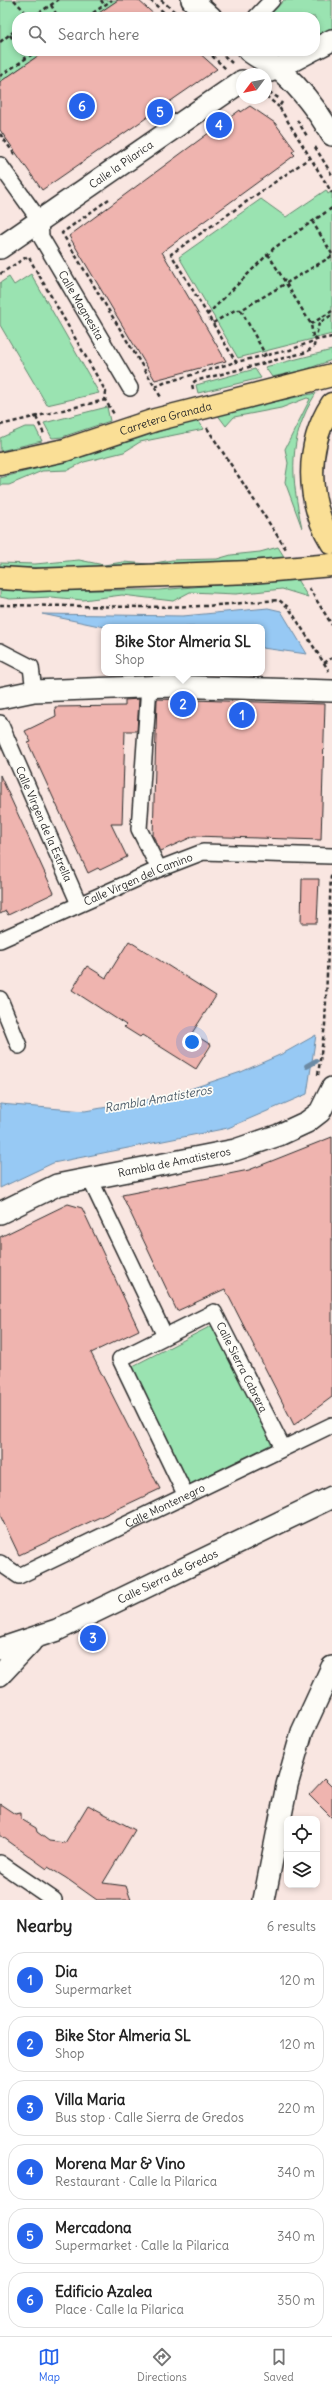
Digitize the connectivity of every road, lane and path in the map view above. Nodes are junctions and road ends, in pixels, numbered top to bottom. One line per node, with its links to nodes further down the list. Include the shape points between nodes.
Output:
1 (14, 0): 11 (path)
2 (58, 0): 9 (path)
3 (100, 0): 10 (path)
4 (112, 0): 10 (path)
5 (150, 0): 15 (path)
6 (161, 0): 16 (path)
7 (192, 0): 17 (street)
8 (272, 0): 18 (street)
9 (51, 5): 12 (path); 13 (path)
10 (104, 5): 14 (path)
11 (25, 12)
12 (41, 12)
13 (55, 12)
14 (94, 12)
15 (163, 12)
16 (175, 12)
17 (205, 12)
18 (261, 12)
19 (10, 35): 20 (path); 22 (path)
20 (12, 38)
21 (332, 40): 23 (street)
22 (0, 42)
23 (320, 46)
24 (29, 56): 29 (path)
25 (213, 56): 31 (path)
26 (224, 56): 30 (path)
27 (253, 56): 32 (street)
28 (301, 56): 33 (street)
29 (26, 58): 35 (path)
30 (227, 58)
31 (220, 62)
32 (264, 68)
33 (272, 70)
34 (272, 75): 42 (street, via 300,91)
35 (0, 76)
36 (236, 85): 52 (street, Calle la Pilarica)
37 (272, 101): 39 (path)
38 (282, 102): 39 (path)
39 (279, 107): 45 (path)
40 (294, 116): 43 (path)
41 (0, 134): 46 (path)
42 (332, 135)
43 (310, 140)
44 (313, 144): 48 (path)
45 (311, 157): 49 (path); 61 (path, via 171,254)
46 (18, 159)
47 (0, 165): 52 (street)
48 (332, 175)
49 (332, 193)
50 (111, 198): 68 (path, via 62,233 155,387 164,382)
51 (332, 208): 53 (path)
52 (40, 221): 54 (street, Calle la Pilarica); 70 (street, Calle Magnesita, via 41,237)
53 (312, 221): 55 (path); 56 (path)
54 (0, 248)
55 (268, 254): 58 (path); 61 (path)
56 (332, 255): 58 (path)
57 (0, 274): 73 (path, via 28,256 106,392 105,400)
58 (287, 284): 59 (path); 64 (path)
59 (241, 310): 63 (path, via 235,310); 67 (path)
60 (332, 311): 64 (path)
61 (207, 315): 63 (path)
62 (332, 315): 66 (path, via 319,324)
63 (213, 323): 68 (path)
64 (311, 324): 66 (path)
65 (332, 337): 66 (path)
66 (316, 340): 67 (path); 71 (path, via 314,346 304,353 196,381 192,384)
67 (266, 356): 68 (path)
68 (236, 362)
69 (332, 375): 77 (main road, Carretera Granada, via 155,420 65,450)
70 (130, 388)
71 (194, 392)
72 (332, 404): 78 (main road, via 319,430 312,467 316,506)
73 (36, 417): 74 (path); 76 (path)
74 (0, 425)
75 (206, 426): 79 (path)
76 (46, 437)
77 (0, 464)
78 (332, 543)
79 (288, 552)
80 (332, 565): 81 (main road, via 251,572 34,580)
81 (0, 578)
82 (308, 585): 84 (path)
83 (0, 605): 87 (path, via 206,606 279,600 289,608)
84 (332, 625)
85 (0, 651): 92 (street, via 31,666)
86 (332, 658): 87 (path)
87 (324, 663): 89 (path)
88 (332, 665): 89 (path)
89 (328, 669): 90 (path)
90 (332, 676)
91 (149, 686): 92 (street); 93 (street); 97 (street, via 139,829)
92 (34, 691): 94 (street)
93 (332, 691)
94 (0, 698)
95 (0, 723): 99 (street, Calle Virgen de la Estrella)
96 (332, 856): 97 (street, Calle Virgen del Camino, via 203,852)
97 (159, 869): 99 (street, Calle Virgen del Camino)
98 (331, 872): 103 (path)
99 (79, 904): 100 (street, Calle Virgen del Camino)
100 (0, 940)
101 (0, 999): 102 (street)
102 (19, 1046)
103 (324, 1083): 105 (street, Rambla de Amatisteros, via 324,1106)
104 (332, 1117): 105 (street)
105 (310, 1120): 106 (street, Rambla de Amatisteros, via 286,1132 235,1150)
106 (90, 1179): 107 (street, Rambla de Amatisteros, via 50,1188); 108 (street)
107 (0, 1213)
108 (165, 1336): 110 (street, Calle Sierra Cabrera, via 214,1312); 111 (street, Calle Sierra Cabrera, via 120,1359)
109 (332, 1425): 110 (street, Calle Montenegro)
110 (283, 1448): 111 (street, Calle Montenegro)
111 (186, 1496): 113 (street, Calle Montenegro, via 20,1576)
112 (332, 1497): 114 (street, Calle Sierra de Gredos)
113 (0, 1563)
114 (34, 1639): 115 (street, Calle Sierra de Gredos); 117 (street)
115 (0, 1650)
116 (332, 1667): 120 (street, via 302,1732 287,1785)
117 (0, 1675)
118 (0, 1863): 119 (street)
119 (54, 1900)
120 (264, 1900)

